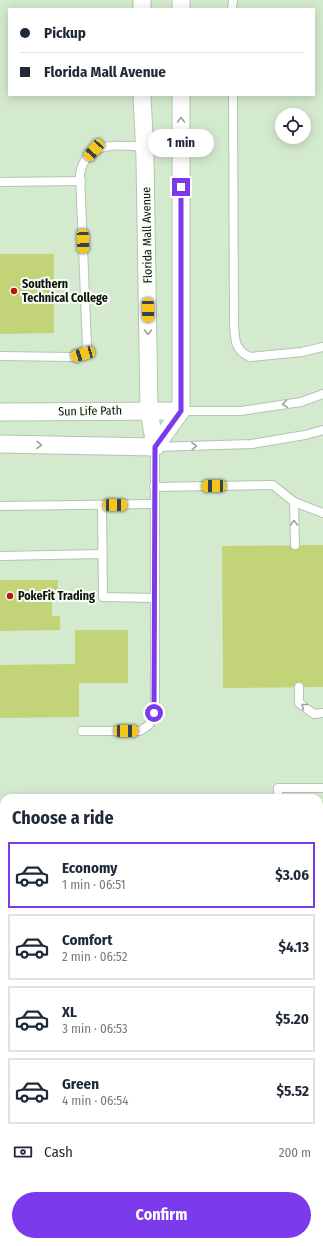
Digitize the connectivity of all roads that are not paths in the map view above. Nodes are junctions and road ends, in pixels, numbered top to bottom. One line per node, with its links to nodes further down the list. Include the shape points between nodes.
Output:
1 (142, 96): 4 (street, Florida Mall Avenue)
2 (181, 96): 11 (street, one-way to 2)
3 (233, 96): 7 (lane, via 234,324 237,346 242,353 250,357 302,352)
4 (145, 147): 5 (lane, via 112,145 94,150 84,162 80,174); 10 (street, Florida Mall Avenue, one-way to 10)
5 (81, 181): 6 (lane); 8 (lane, via 87,346 83,354 71,357)
6 (0, 182)
7 (323, 347)
8 (0, 356)
9 (323, 394): 11 (lane, one-way to 11, via 301,402 241,411)
10 (149, 410): 11 (street, Sun Life Path); 12 (street, Sun Life Path); 15 (street, Florida Mall Avenue)
11 (181, 411): 15 (street)
12 (0, 412)
13 (323, 430): 15 (lane, one-way to 13, via 252,444)
14 (0, 444): 15 (street, one-way to 15)
15 (155, 447): 16 (lane)
16 (154, 487): 17 (lane, via 273,485); 18 (lane)
17 (294, 502): 21 (lane); 22 (lane, one-way to 17)
18 (154, 504): 19 (lane); 25 (lane)
19 (102, 505): 20 (lane); 23 (lane)
20 (0, 506)
21 (323, 513)
22 (295, 545)
23 (102, 554): 24 (lane); 25 (lane, via 103,597)
24 (0, 556)
25 (154, 598): 28 (lane, via 155,700 154,713 149,725 140,731)
26 (299, 688): 27 (lane, one-way to 26, via 314,714 299,703)
27 (323, 713)
28 (82, 731)
29 (323, 788): 30 (lane, via 278,788)
30 (278, 794)

